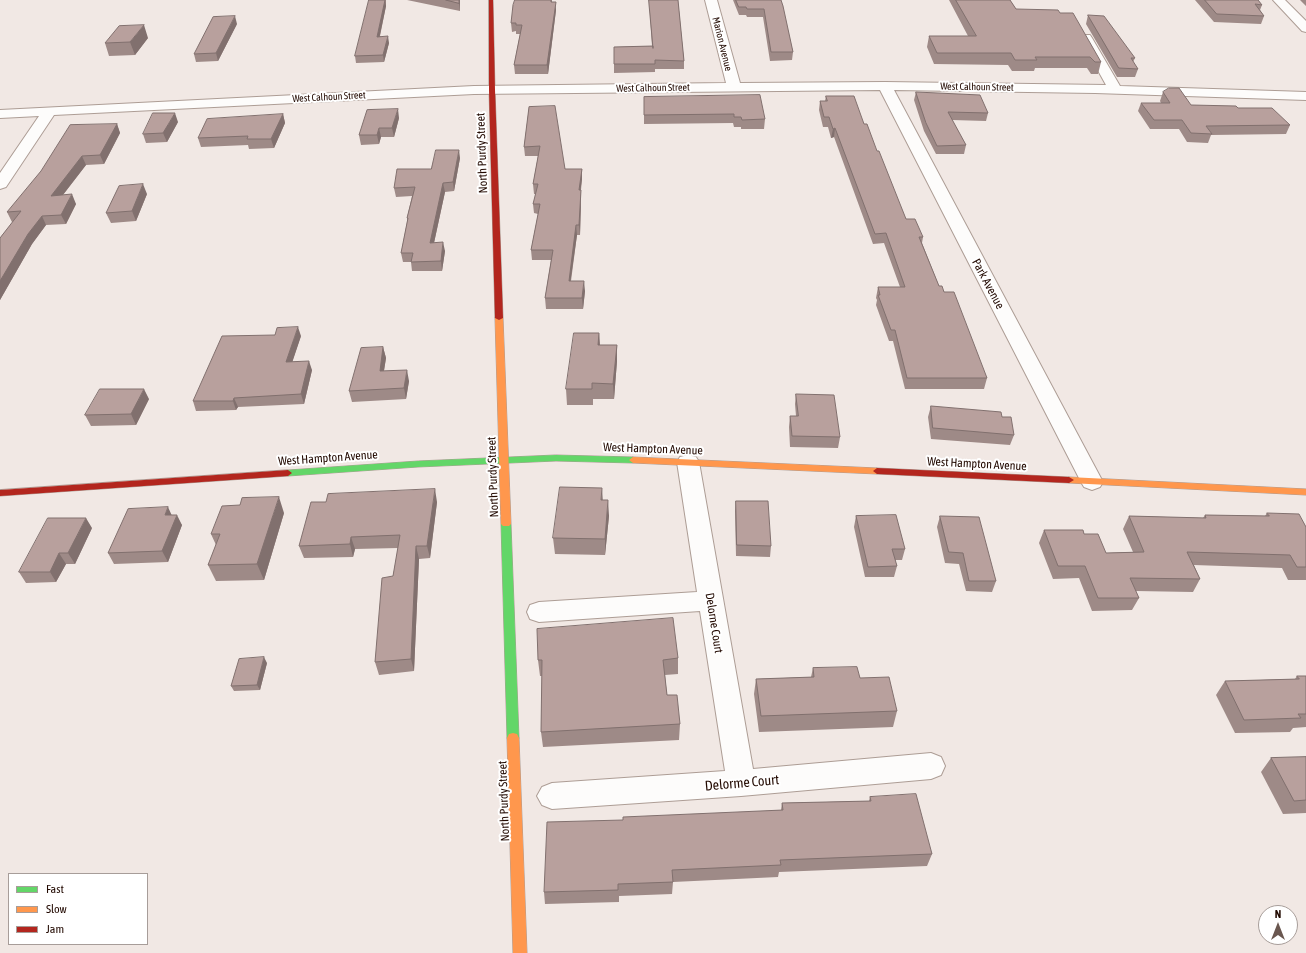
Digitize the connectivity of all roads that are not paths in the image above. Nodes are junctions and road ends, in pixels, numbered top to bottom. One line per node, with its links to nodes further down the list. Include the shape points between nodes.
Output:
1 (492, 0): 9 (street, North Purdy Street)
2 (712, 0): 7 (street, Marion Avenue)
3 (1279, 0): 4 (street)
4 (1306, 28)
5 (1081, 29): 8 (street)
6 (885, 86): 7 (street, West Calhoun Street); 8 (street, West Calhoun Street); 16 (street, Park Avenue)
7 (734, 87): 9 (street, West Calhoun Street)
8 (1115, 89): 10 (street, West Calhoun Street)
9 (492, 90): 11 (street, West Calhoun Street); 14 (street, North Purdy Street)
10 (1306, 96)
11 (49, 112): 12 (street, West Calhoun Street); 13 (street)
12 (0, 114)
13 (0, 184)
14 (504, 459): 15 (street, West Hampton Avenue); 18 (street, West Hampton Avenue); 24 (street, North Purdy Street)
15 (688, 462): 16 (street, West Hampton Avenue); 19 (street, Delorne Court)
16 (1092, 482): 17 (street, West Hampton Avenue)
17 (1306, 492)
18 (0, 493)
19 (711, 601): 20 (street); 22 (street, Delorne Court)
20 (539, 612)
21 (931, 766): 22 (street, Delorme Court)
22 (741, 783): 23 (street, Delorme Court)
23 (552, 796)
24 (520, 953)

